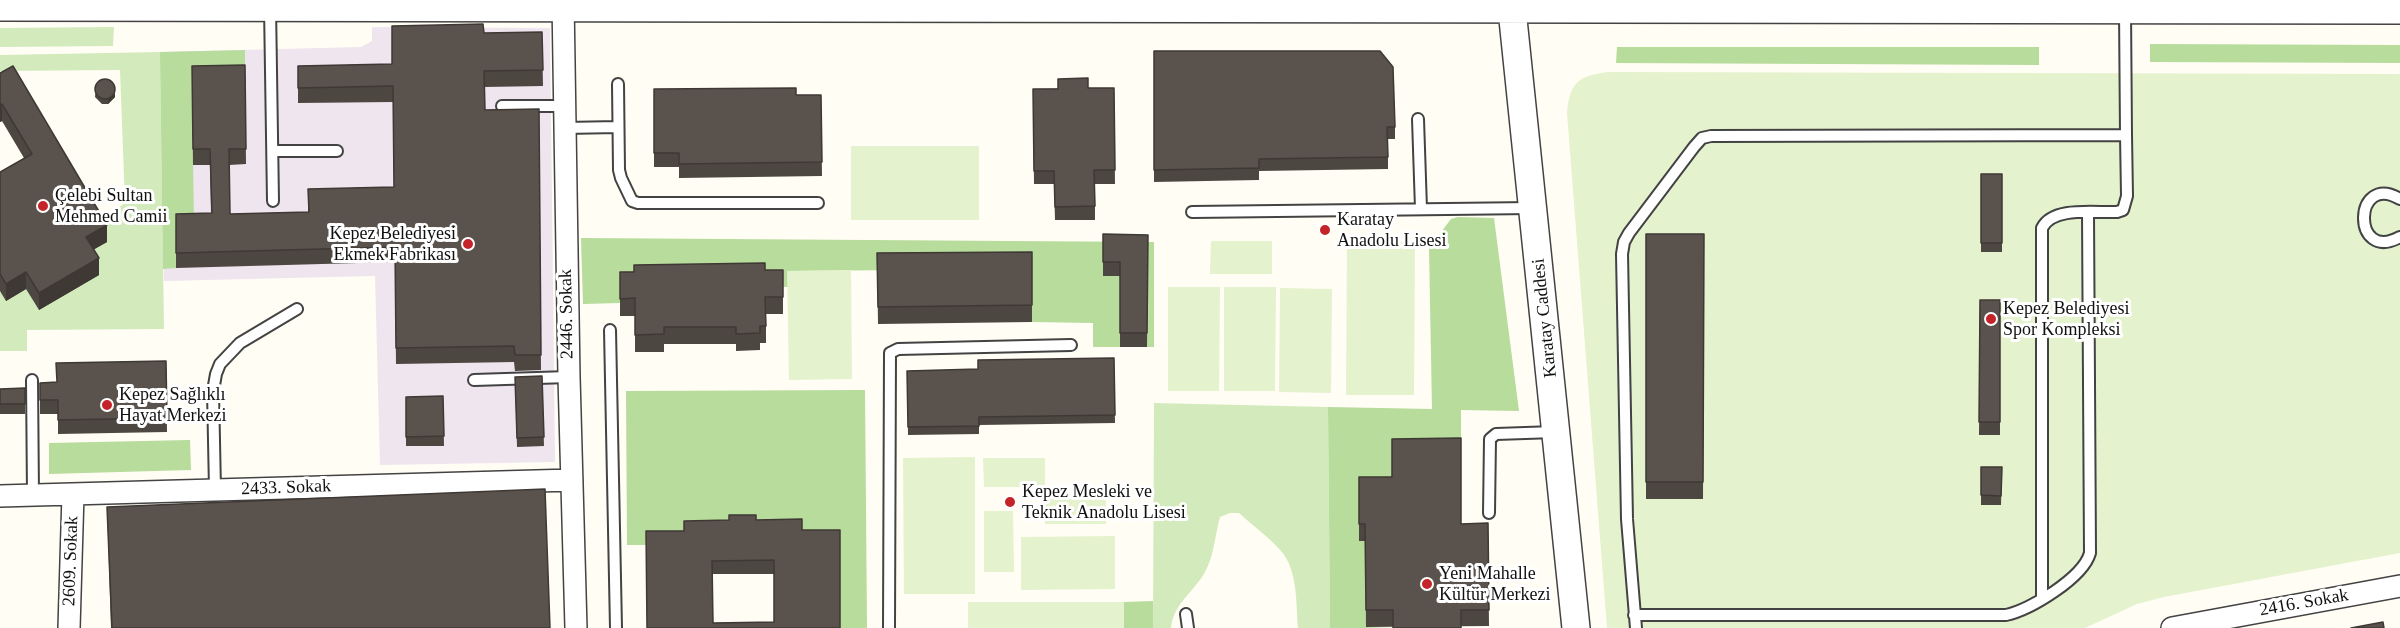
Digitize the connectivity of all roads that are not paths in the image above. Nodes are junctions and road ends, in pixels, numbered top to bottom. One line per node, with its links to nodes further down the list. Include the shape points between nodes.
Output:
1 (563, 3): 2 (street); 3 (street); 9 (street, 2446. Sokak)
2 (1512, 4): 5 (street); 19 (street, Karatay Caddesi)
3 (270, 6): 4 (street); 14 (lane)
4 (0, 7)
5 (2125, 9): 6 (street); 13 (lane)
6 (2400, 10)
7 (618, 84): 11 (lane)
8 (501, 106): 9 (lane)
9 (564, 106): 12 (street, 2446. Sokak)
10 (1418, 119): 20 (lane)
11 (618, 127): 12 (lane); 18 (lane, via 621,178 632,201)
12 (564, 128): 27 (street, 2446. Sokak)
13 (2126, 135): 22 (lane, via 2127,196 2123,210); 40 (lane, via 1702,138 1629,232 1622,254 1627,519)
14 (273, 151): 15 (lane); 17 (lane)
15 (337, 151)
16 (2400, 199): 23 (lane, via 2387,194 2371,200 2362,221 2370,236 2377,240)
17 (273, 201)
18 (818, 203)
19 (1532, 208): 20 (lane); 30 (street, Karatay Caddesi)
20 (1421, 209): 21 (lane)
21 (1192, 212)
22 (2088, 213): 38 (lane, via 2090,553 2081,570); 38 (lane, via 2053,215 2043,228)
23 (2400, 237)
24 (297, 309): 32 (lane, via 240,343 220,364 213,391)
25 (610, 330): 44 (lane)
26 (1071, 345): 45 (lane, via 898,349 890,353)
27 (568, 377): 29 (lane); 31 (street, 2446. Sokak)
28 (32, 380): 34 (lane)
29 (474, 380)
30 (1557, 432): 36 (lane, via 1496,434 1490,439); 47 (street, Karatay Caddesi)
31 (572, 480): 32 (street, 2433. Sokak); 43 (street, 2446. Sokak)
32 (214, 490): 33 (street, 2433. Sokak)
33 (73, 494): 34 (street, 2433. Sokak); 42 (street, 2609. Sokak)
34 (33, 495): 35 (street, 2433. Sokak)
35 (0, 496)
36 (1489, 513)
37 (2400, 586): 50 (street, 2416. Sokak)
38 (2042, 599): 41 (lane, via 2006,615)
39 (1186, 614): 46 (lane)
40 (1634, 615): 41 (lane); 48 (lane)
41 (1916, 615): 49 (lane)
42 (69, 628)
43 (576, 628)
44 (616, 628)
45 (889, 628)
46 (1188, 628)
47 (1576, 628)
48 (1635, 628)
49 (1916, 628)
50 (2172, 628)

